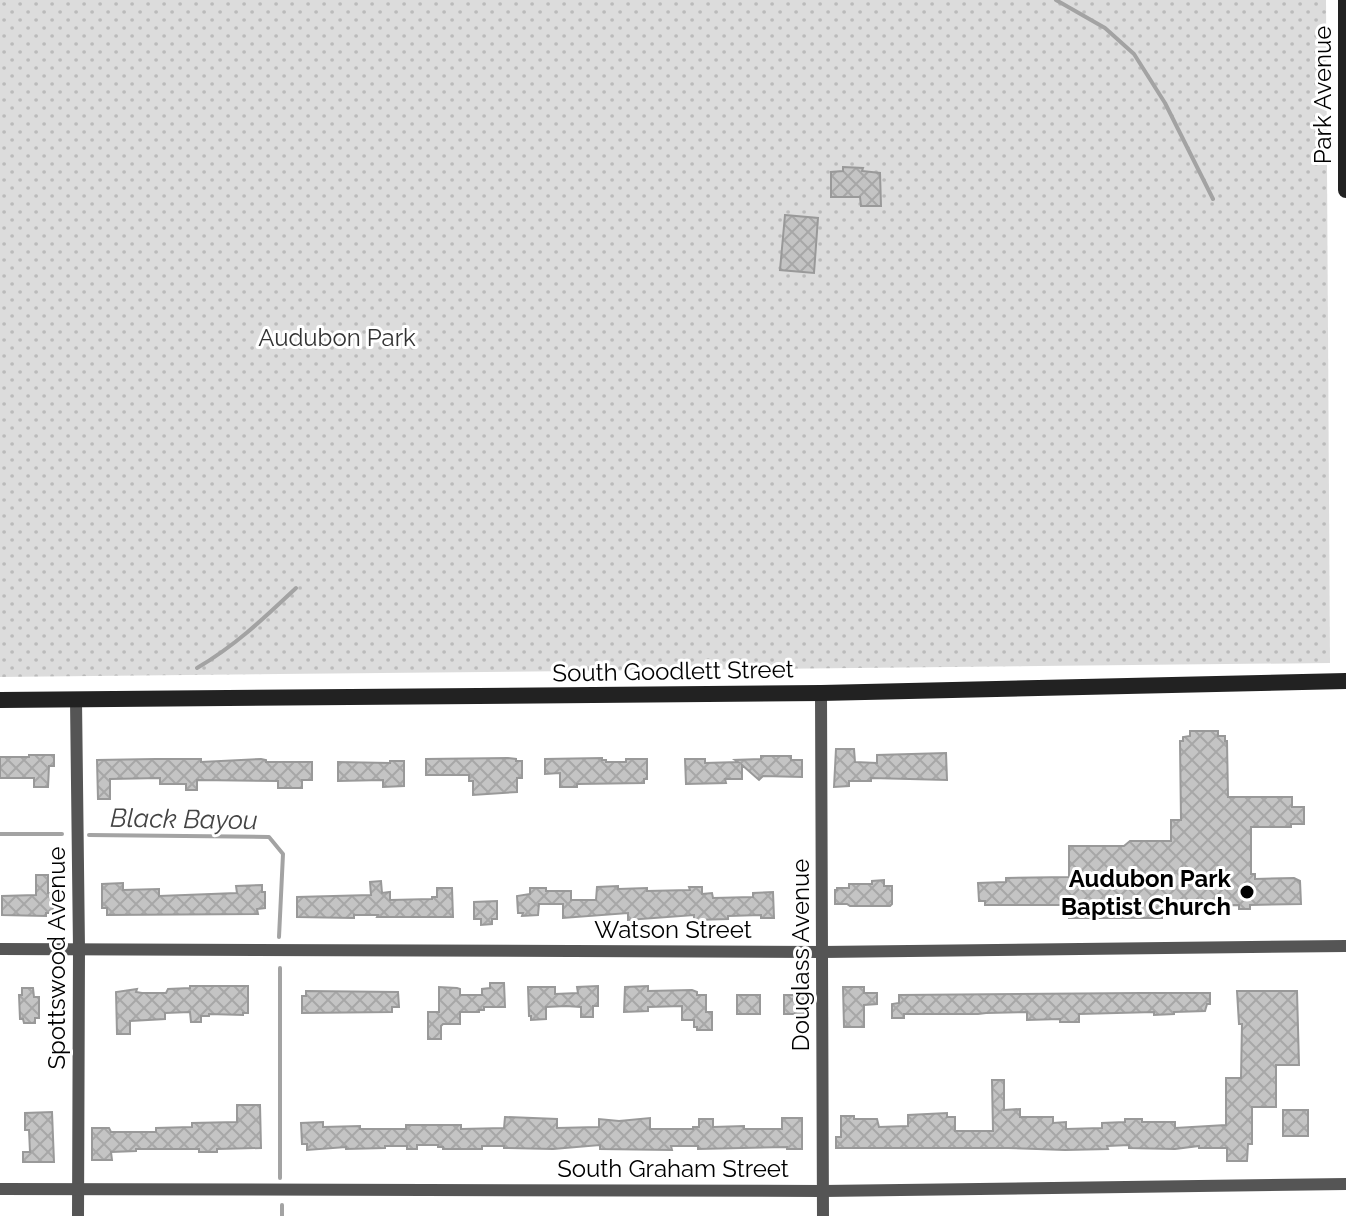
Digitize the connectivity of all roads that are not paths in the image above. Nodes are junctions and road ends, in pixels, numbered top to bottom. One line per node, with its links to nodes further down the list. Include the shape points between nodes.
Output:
1 (1346, 0): 2 (main road, Park Avenue)
2 (1346, 190)
3 (1346, 681): 4 (main road, South Goodlett Street)
4 (821, 693): 6 (main road, South Goodlett Street); 10 (street, Douglass Avenue)
5 (0, 700): 6 (main road, South Goodlett Street)
6 (76, 700): 9 (street, Spottswood Avenue)
7 (1346, 946): 10 (street, Watson Street)
8 (0, 949): 9 (street, Watson Street)
9 (79, 949): 10 (street, Watson Street); 13 (street, Spottswood Avenue)
10 (822, 952): 14 (street, Douglass Avenue)
11 (1346, 1184): 14 (street, South Graham Street)
12 (0, 1189): 13 (street, South Graham Street)
13 (78, 1189): 14 (street, South Graham Street); 15 (street, Spottswood Avenue)
14 (823, 1191): 16 (street, Douglass Avenue)
15 (78, 1216)
16 (823, 1216)

